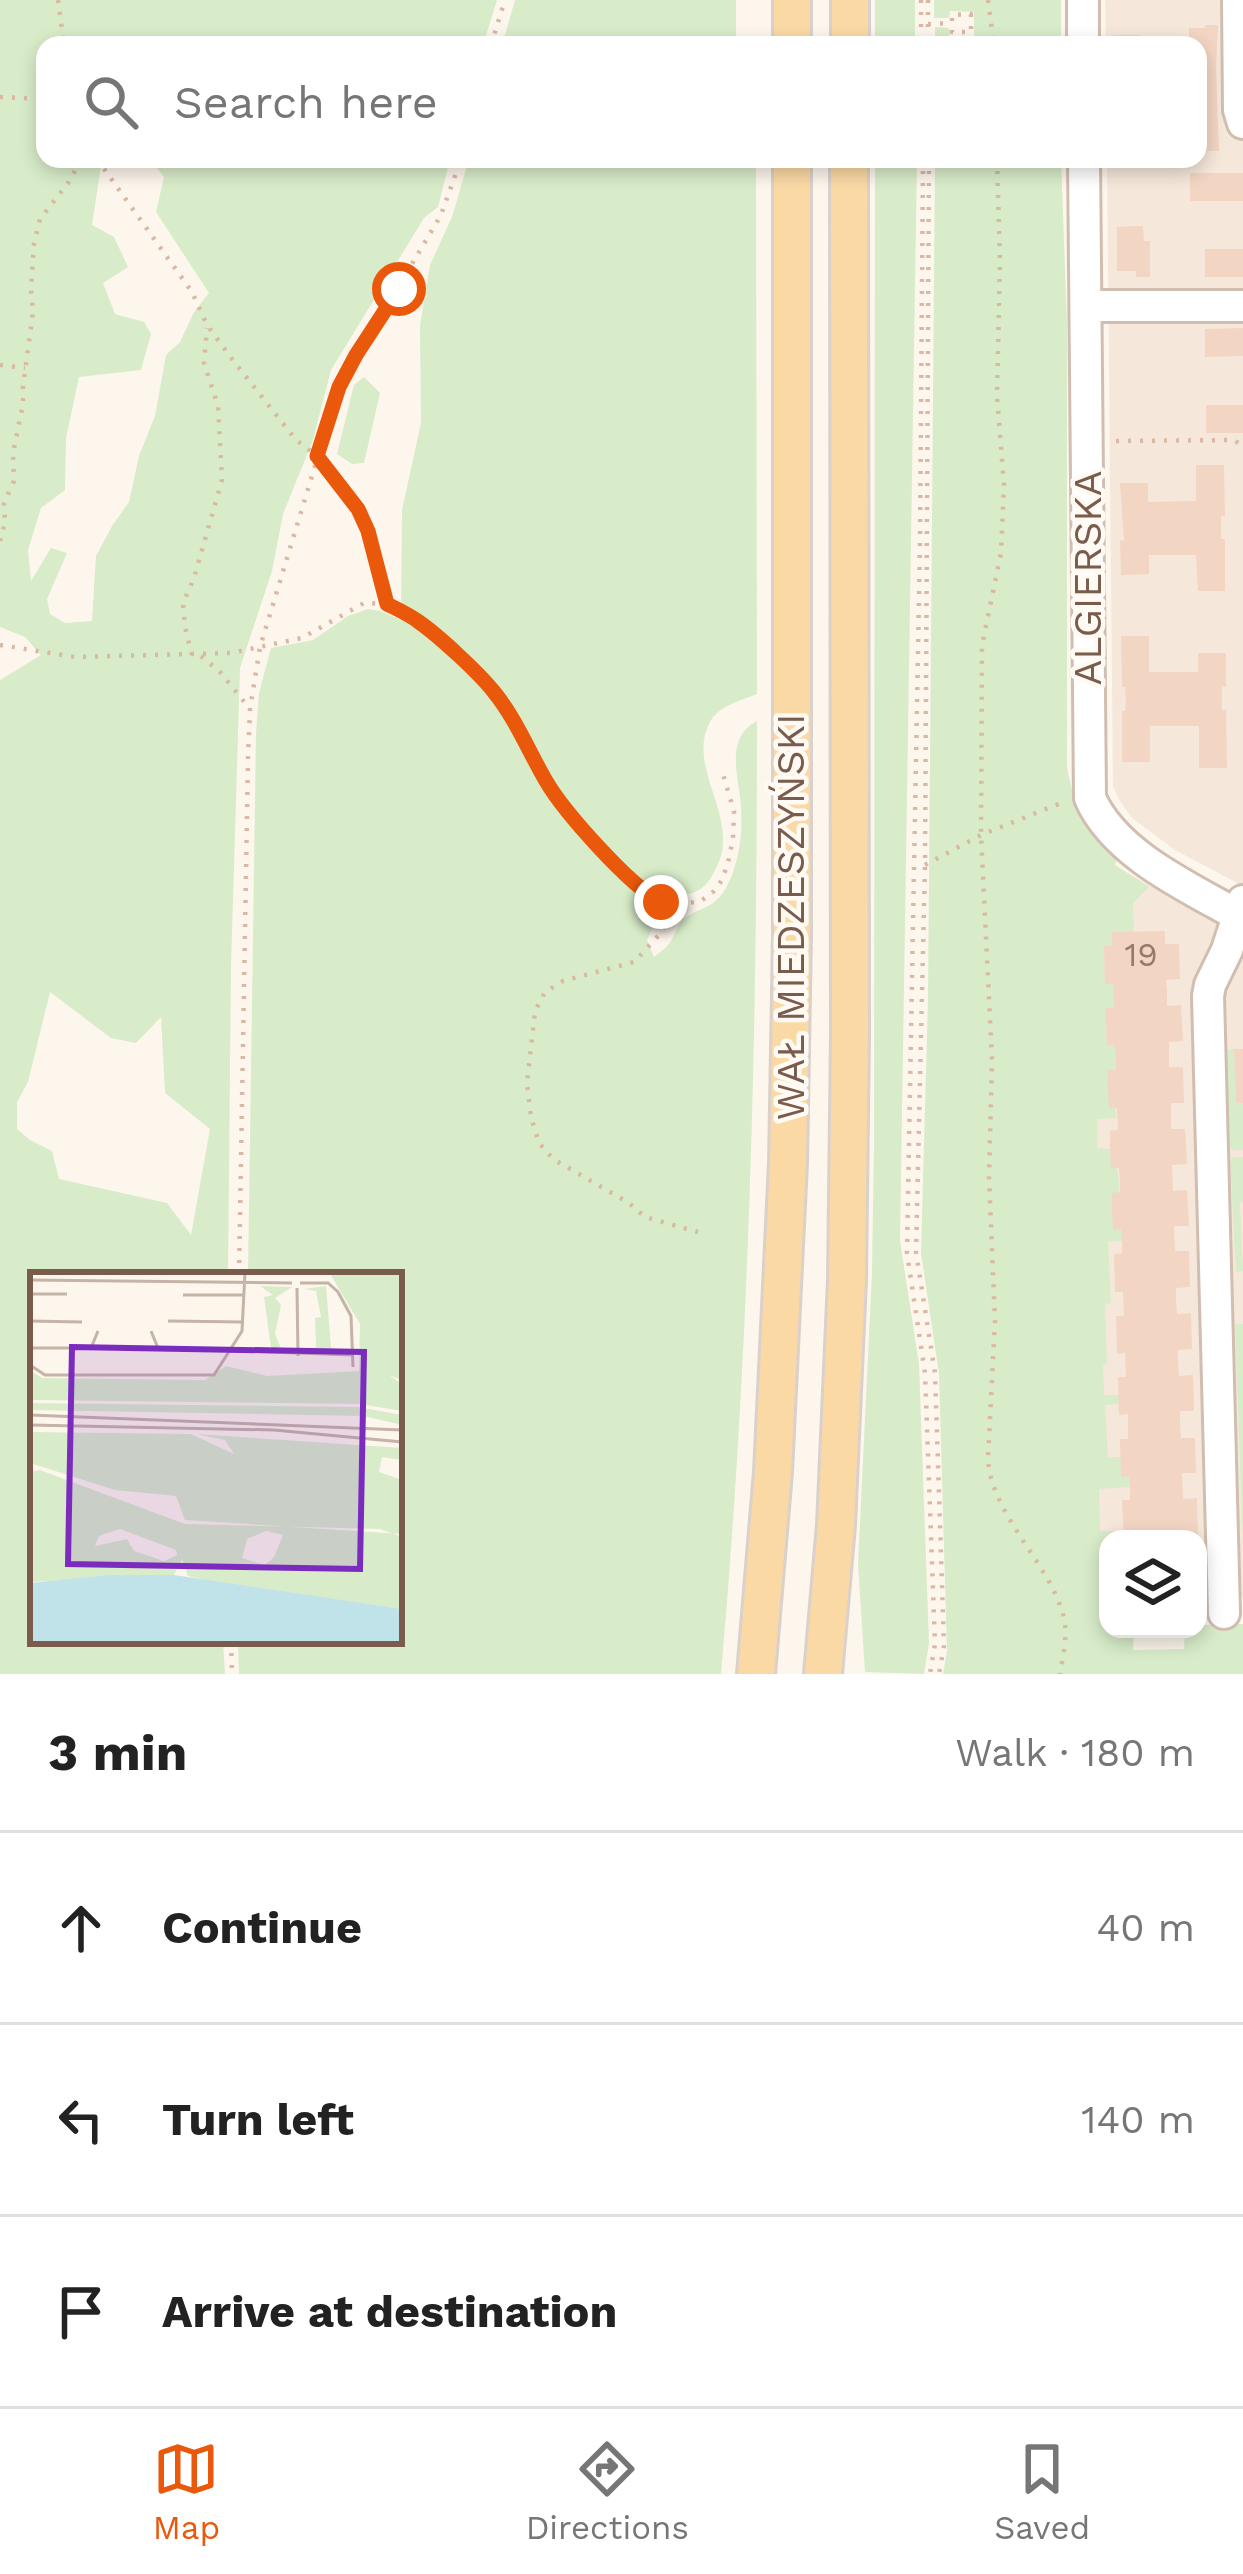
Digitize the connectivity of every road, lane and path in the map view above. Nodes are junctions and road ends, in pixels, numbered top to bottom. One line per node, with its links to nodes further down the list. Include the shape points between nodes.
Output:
1 (58, 0): 11 (path)
2 (505, 0): 12 (path)
3 (792, 0): 13 (main road)
4 (850, 0): 14 (main road)
5 (924, 0): 10 (path); 15 (path)
6 (988, 0): 17 (path)
7 (1083, 0): 18 (street)
8 (1238, 0): 21 (street)
9 (952, 23): 10 (path)
10 (928, 24): 16 (path)
11 (63, 36)
12 (494, 36)
13 (792, 36)
14 (850, 36)
15 (925, 36)
16 (926, 36)
17 (993, 36)
18 (1084, 36)
19 (0, 97): 20 (path)
20 (36, 99)
21 (1243, 123)
22 (77, 168): 35 (path, via 40,219)
23 (103, 168): 33 (path)
24 (458, 168): 38 (path, via 441,215 339,387)
25 (792, 168): 57 (main road, WAŁ MIEDZESZYŃSKI, via 788,1163)
26 (850, 168): 58 (main road, WAŁ MIEDZESZYŃSKI, via 848,1212)
27 (926, 168): 48 (path)
28 (926, 168): 59 (path, via 907,1253 925,1373)
29 (997, 168): 47 (path, via 1004,485 1001,553 982,645)
30 (1084, 168): 31 (street, ALGIERSKA)
31 (1086, 306): 32 (street); 36 (street, ALGIERSKA)
32 (1243, 306)
33 (207, 325): 38 (path); 43 (path, via 204,363 218,406 222,480 184,603)
34 (0, 365): 35 (path)
35 (26, 368): 39 (path)
36 (1086, 441): 37 (path); 46 (street, ALGIERSKA)
37 (1243, 446)
38 (317, 456): 40 (path, via 358,509); 42 (path)
39 (0, 541)
40 (387, 604): 42 (path, via 364,603 302,638); 49 (path, via 419,622 493,690 563,807 647,895)
41 (0, 645): 43 (path, via 75,658)
42 (260, 647): 43 (path); 44 (path)
43 (196, 655): 44 (path)
44 (250, 709): 52 (path)
45 (722, 771): 49 (path, via 734,811 722,880 701,901)
46 (1090, 798): 47 (path); 50 (street, via 1127,847)
47 (981, 836): 48 (path); 61 (path, via 995,1321 988,1473 1057,1598 1065,1637)
48 (925, 865): 60 (path, via 916,1252 935,1373)
49 (676, 905): 51 (path, via 634,962 545,992 535,1011 527,1083 538,1143 553,1159 645,1217)
50 (1242, 912): 53 (street, via 1208,996)
51 (698, 1232)
52 (239, 1272)
53 (1229, 1295): 54 (street)
54 (1222, 1612)
55 (231, 1644): 56 (path)
56 (232, 1674)
57 (756, 1674)
58 (824, 1674)
59 (930, 1674)
60 (939, 1674)
61 (1060, 1674)

